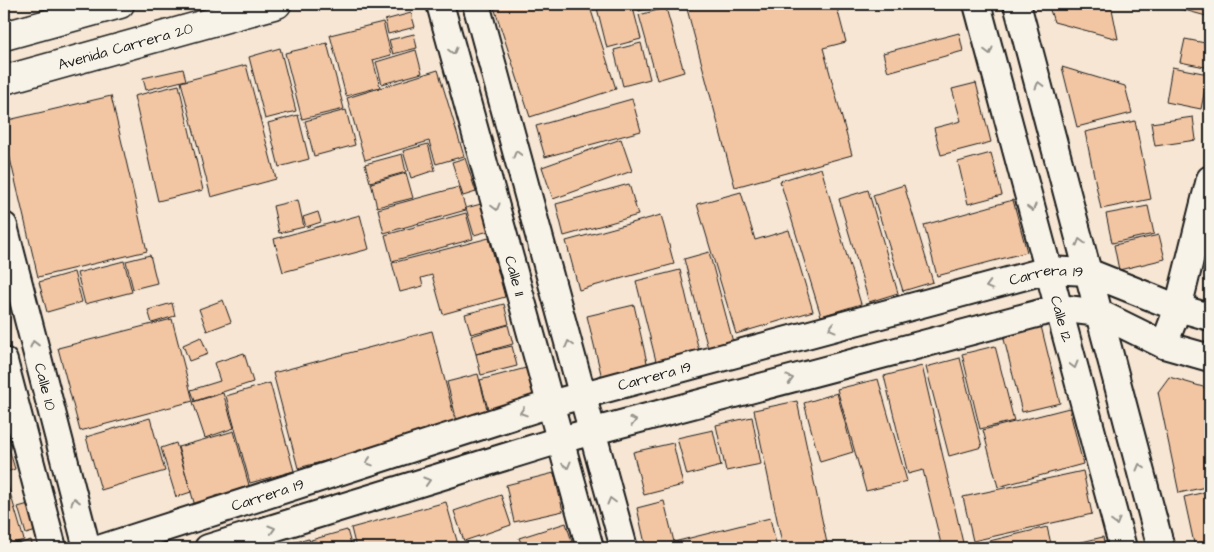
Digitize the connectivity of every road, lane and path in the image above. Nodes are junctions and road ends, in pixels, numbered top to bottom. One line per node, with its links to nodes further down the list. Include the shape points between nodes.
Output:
1 (120, 4): 7 (main road)
2 (277, 4): 8 (main road, Avenida Carrera 20)
3 (440, 4): 21 (street, Calle 11, one-way to 21)
4 (476, 4): 20 (street, one-way to 4)
5 (977, 4): 11 (street, Calle 12, one-way to 11)
6 (1017, 4): 12 (street, one-way to 6)
7 (4, 36)
8 (4, 80)
9 (1210, 179): 14 (street)
10 (4, 226): 26 (street, Calle 10, one-way to 10)
11 (1048, 270): 12 (street, Carrera 19); 13 (street, Calle 12); 20 (street, Carrera 19, one-way to 20)
12 (1088, 272): 14 (street, Carrera 19); 15 (street)
13 (1058, 308): 15 (street); 22 (street, one-way to 13); 31 (street, Calle 12, one-way to 31)
14 (1178, 308): 16 (street, Carrera 19); 17 (street)
15 (1099, 313): 17 (street); 24 (street, one-way to 15)
16 (1210, 317)
17 (1164, 345): 18 (street)
18 (1210, 358)
19 (4, 361): 25 (street)
20 (582, 395): 21 (street, Carrera 19); 22 (street)
21 (550, 404): 23 (street, Calle 11); 27 (street, Carrera 19, one-way to 27)
22 (592, 432): 23 (street); 30 (street, one-way to 22)
23 (560, 440): 28 (street, one-way to 23); 29 (street, Calle 11, one-way to 29)
24 (1158, 547)
25 (53, 548)
26 (87, 548)
27 (102, 548)
28 (208, 548)
29 (590, 548)
30 (624, 548)
31 (1123, 548)

